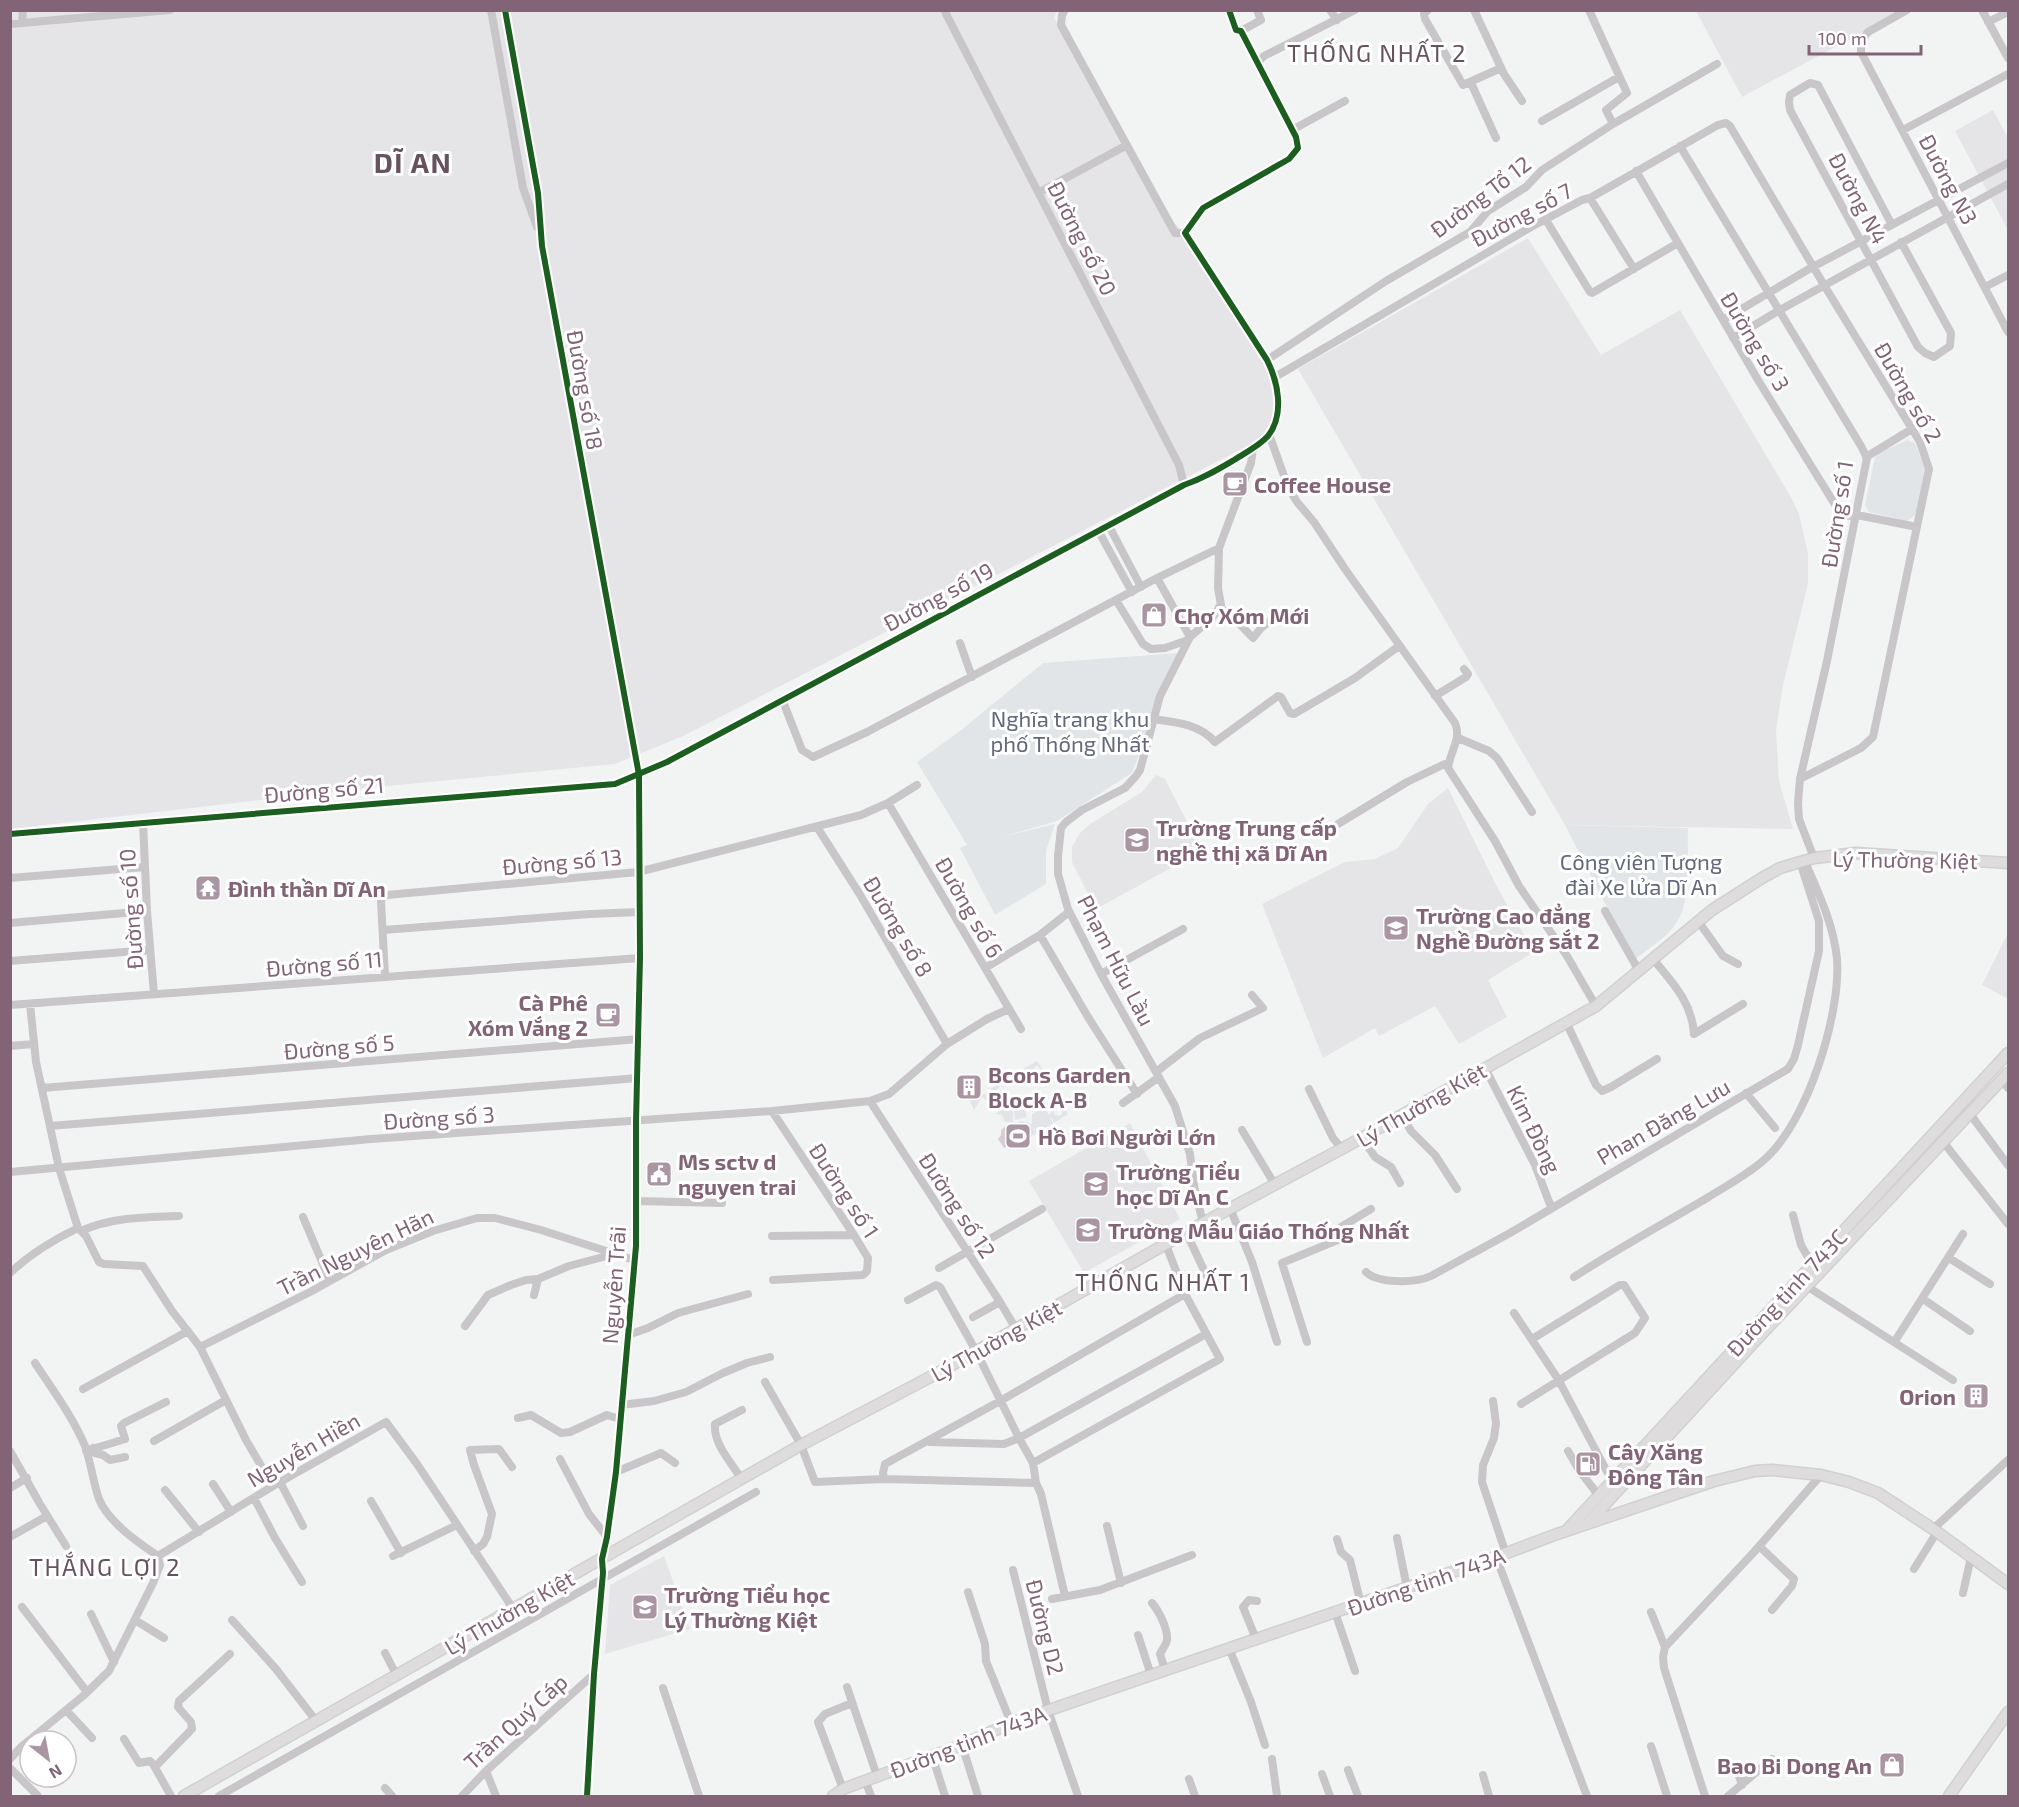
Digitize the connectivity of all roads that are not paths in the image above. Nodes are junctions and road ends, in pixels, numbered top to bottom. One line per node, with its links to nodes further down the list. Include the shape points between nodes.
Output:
1 (22, 10): 19 (street)
2 (170, 10): 19 (street)
3 (491, 10): 30 (street, Đường số 18)
4 (505, 10): 29 (street, Đường số 18)
5 (944, 10): 44 (street, Đường số 20)
6 (1065, 10): 39 (street, via 1061,26)
7 (1229, 10): 21 (street, via 1236,30)
8 (1257, 10): 21 (street, via 1261,20)
9 (1330, 10): 17 (street)
10 (1355, 10): 17 (street)
11 (1428, 10): 28 (street, via 1425,20 1461,83)
12 (1474, 10): 25 (street)
13 (1589, 10): 27 (street)
14 (1907, 10): 37 (street, Đường N3, via 1868,32 1861,42 1861,52)
15 (1982, 10): 18 (street)
16 (2008, 12): 18 (street)
17 (1337, 20): 23 (street)
18 (1988, 22): 22 (street)
19 (22, 23): 20 (street)
20 (10, 24)
21 (1241, 31): 23 (street)
22 (2008, 58)
23 (1257, 63): 36 (street)
24 (1717, 64): 35 (street, Đường Tổ 12)
25 (1501, 68): 28 (street); 32 (street)
26 (2008, 74): 37 (street)
27 (1619, 77): 33 (street); 35 (street, via 1627,93 1606,110)
28 (1471, 83): 38 (street)
29 (520, 92): 30 (street); 51 (street, Đường số 18, via 538,193)
30 (506, 93): 51 (street, Đường số 18, via 524,188)
31 (1345, 100): 36 (street)
32 (1522, 100)
33 (1542, 121)
34 (1724, 123): 40 (street, Đường số 7); 56 (street, Đường số 2, via 1730,126)
35 (1613, 124): 66 (street, Đường Tổ 12, via 1542,170 1526,187 1488,212 1470,232 1386,281)
36 (1292, 130): 50 (street, via 1298,148 1294,154 1203,208)
37 (1902, 130): 46 (street, Đường N3)
38 (1496, 138)
39 (1127, 145): 44 (street); 50 (street, via 1175,232)
40 (1680, 146): 42 (street, Đường số 7); 61 (street, Đường số 1)
41 (2008, 163): 46 (street)
42 (1635, 171): 45 (street, Đường số 7); 54 (street, Đường số 3)
43 (2008, 184): 47 (street)
44 (1040, 192): 72 (street, Đường số 20, via 1179,465)
45 (1590, 198): 48 (street, Đường số 7); 57 (street)
46 (1939, 200): 47 (street, Đường N3); 49 (street)
47 (1948, 217): 53 (street); 60 (street, Đường N3)
48 (1546, 220): 57 (street, via 1590,292); 67 (street, Đường số 7)
49 (1892, 225): 52 (street); 52 (street, Đường N4, via 1823,92 1810,83 1790,95 1790,110)
50 (1185, 233): 66 (street)
51 (540, 235): 94 (street, Đường số 18)
52 (1860, 242): 55 (street, Đường N4); 56 (street)
53 (1901, 242): 55 (street); 55 (street, Đường N4, via 1951,333 1950,346 1934,357 1918,347)
54 (1678, 243): 57 (street); 63 (street, Đường số 3)
55 (1870, 259): 59 (street)
56 (1814, 267): 59 (street, Đường số 2); 61 (street)
57 (1634, 269)
58 (2008, 275): 60 (street)
59 (1824, 285): 62 (street); 68 (street, Đường số 2)
60 (1985, 287): 64 (street, Đường N3)
61 (1768, 293): 62 (street, Đường số 1); 63 (street)
62 (1778, 311): 65 (street); 71 (street, Đường số 1)
63 (1723, 320): 65 (street, Đường số 3)
64 (2008, 332)
65 (1733, 338): 73 (street, Đường số 3, via 1839,511 1844,516)
66 (1268, 360): 67 (street)
67 (1275, 377): 69 (street, via 1279,401)
68 (1912, 429): 71 (street); 75 (street, Đường số 2, via 1929,469)
69 (1269, 434): 70 (street, Đường số 19); 86 (street, via 1297,502)
70 (1253, 448): 72 (street, Đường số 19); 77 (street)
71 (1866, 457): 73 (street, Đường số 1)
72 (1184, 486): 74 (street, Đường số 19)
73 (1857, 515): 75 (street, Đường số 3); 95 (street, Đường số 1)
74 (1109, 526): 76 (street, Đường số 19); 79 (street)
75 (1917, 527): 95 (street, Đường số 2, via 1873,737 1860,748)
76 (1099, 532): 80 (street); 90 (street, Đường số 19)
77 (1219, 548): 78 (street); 82 (street)
78 (1157, 578): 79 (street); 84 (street)
79 (1142, 587): 80 (street)
80 (1132, 592): 81 (street)
81 (1116, 600): 84 (street, via 1143,644 1151,650); 88 (street)
82 (1219, 607): 83 (street, via 1252,638); 84 (street, Phạm Hữu Lầu)
83 (1279, 615)
84 (1189, 639): 91 (street, Phạm Hữu Lầu, via 1160,696)
85 (960, 643): 88 (street)
86 (1399, 646): 89 (street); 91 (street, via 1294,714 1278,696 1215,742 1200,729)
87 (1464, 669): 89 (street, via 1466,677)
88 (972, 677): 90 (street, via 813,757 802,750)
89 (1435, 696): 92 (street, via 1455,723)
90 (782, 699): 94 (street, Đường số 19)
91 (1153, 719): 111 (street, Phạm Hữu Lầu, via 1136,776 1125,788 1082,810 1061,828 1058,874)
92 (1458, 738): 93 (street); 98 (street, via 1489,751 1500,761)
93 (1449, 762): 100 (street, via 1407,782); 131 (street, via 1448,768)
94 (639, 775): 99 (street, Đường số 21, via 615,784); 106 (street, Nguyễn Trãi)
95 (1800, 779): 103 (street, Đường số 1, via 1799,819)
96 (917, 785): 97 (street, Đường số 13)
97 (888, 802): 101 (street, Đường số 13, via 861,815); 122 (street, Đường số 6)
98 (1532, 812)
99 (143, 822): 102 (street, Đường số 21); 105 (street, Đường số 10)
100 (1338, 824)
101 (817, 827): 106 (street, Đường số 13); 137 (street, Đường số 8)
102 (10, 834)
103 (1806, 861): 104 (main road, Lý Thường Kiệt, via 1856,854); 112 (main road, Lý Thường Kiệt, via 1762,878); 148 (street, Phan Đăng Lưu, via 1819,921 1819,951 1803,1027 1788,1069); 194 (street, via 1831,928 1837,969 1830,1029 1796,1116 1773,1152 1745,1174)
104 (2008, 863)
105 (145, 867): 107 (street); 108 (street, Đường số 10)
106 (638, 872): 110 (street, Nguyễn Trãi); 115 (street, Đường số 13, via 387,894 381,901)
107 (10, 878)
108 (147, 911): 113 (street); 117 (street, Đường số 10)
109 (1605, 911): 123 (street)
110 (639, 912): 115 (street); 118 (street, Nguyễn Trãi)
111 (1069, 912): 116 (street); 124 (street, Phạm Hữu Lầu)
112 (1698, 921): 119 (main road, Lý Thường Kiệt); 121 (street, via 1724,956)
113 (10, 923)
114 (1183, 928): 124 (street)
115 (383, 930): 125 (street, Đường số 13)
116 (1040, 935): 122 (street); 147 (street)
117 (150, 950): 120 (street); 126 (street, Đường số 10)
118 (640, 958): 125 (street, Đường số 11); 135 (street, Nguyễn Trãi)
119 (1653, 959): 123 (main road, Lý Thường Kiệt); 129 (street, via 1686,1001 1694,1034)
120 (10, 962)
121 (1737, 964)
122 (986, 968): 132 (street, Đường số 6)
123 (1639, 971): 131 (main road, Lý Thường Kiệt)
124 (1101, 974): 142 (street, Phạm Hữu Lầu)
125 (385, 976): 126 (street, Đường số 11)
126 (154, 994): 128 (street, Đường số 11)
127 (1252, 995): 142 (street, via 1263,1008 1200,1038)
128 (30, 1004): 130 (street, Đường số 11); 136 (street)
129 (1743, 1004)
130 (10, 1005)
131 (1596, 1006): 133 (main road, Lý Thường Kiệt)
132 (1009, 1009): 134 (street, Đường số 6); 137 (street)
133 (1566, 1022): 140 (street, via 1602,1090); 141 (main road, Lý Thường Kiệt)
134 (1021, 1029)
135 (639, 1040): 143 (street, Nguyễn Trãi); 145 (street, Đường số 5)
136 (33, 1044): 138 (street); 145 (street)
137 (947, 1044): 149 (street, via 889,1094)
138 (10, 1046)
139 (2008, 1053): 190 (main road, Đường tỉnh 743C)
140 (1657, 1059)
141 (1485, 1068): 153 (main road, Lý Thường Kiệt); 169 (street, Kim Đồng, via 1535,1165)
142 (1157, 1075): 147 (street); 176 (street, Phạm Hữu Lầu, via 1181,1124)
143 (638, 1078): 154 (street, Nguyễn Trãi); 155 (street)
144 (2006, 1080): 152 (main road, Đường tỉnh 743C)
145 (42, 1088): 155 (street)
146 (1309, 1089): 160 (street)
147 (1137, 1094): 150 (street)
148 (1746, 1094): 156 (street); 169 (street, Phan Đăng Lưu)
149 (870, 1101): 151 (street, Đường số 3); 187 (street, Đường số 12)
150 (1123, 1103)
151 (772, 1111): 154 (street, Đường số 3); 181 (street, Đường số 1)
152 (1970, 1114): 159 (main road, Đường tỉnh 743C); 161 (street)
153 (1402, 1115): 158 (main road, Lý Thường Kiệt); 166 (street)
154 (636, 1121): 162 (street, Đường số 3, via 371,1139); 167 (street, Nguyễn Trãi)
155 (50, 1126): 162 (street)
156 (1775, 1128)
157 (1242, 1130): 165 (street)
158 (1362, 1137): 160 (main road, Lý Thường Kiệt); 164 (street, via 1375,1157 1391,1167)
159 (1944, 1143): 177 (street); 200 (main road, Đường tỉnh 743C)
160 (1342, 1149): 165 (main road, Lý Thường Kiệt)
161 (2008, 1165)
162 (59, 1168): 163 (street, Đường số 3); 179 (street)
163 (10, 1172)
164 (1400, 1183)
165 (1275, 1185): 170 (main road, Lý Thường Kiệt)
166 (1456, 1189)
167 (636, 1201): 168 (street); 189 (street, Nguyễn Trãi)
168 (722, 1203)
169 (1551, 1207): 192 (street, Phan Đăng Lưu, via 1421,1281 1371,1277)
170 (1230, 1208): 176 (main road, Lý Thường Kiệt); 217 (street)
171 (1042, 1209): 187 (street)
172 (1371, 1209): 178 (street)
173 (1793, 1215): 190 (street, via 1801,1245)
174 (179, 1216): 179 (street, via 123,1219)
175 (303, 1216): 197 (street)
176 (1203, 1223): 180 (main road, Lý Thường Kiệt)
177 (2008, 1224)
178 (1341, 1227)
179 (79, 1229): 193 (street, via 54,1240); 211 (street, via 99,1262 143,1266)
180 (1186, 1232): 185 (main road, Lý Thường Kiệt); 199 (street)
181 (854, 1234): 183 (street); 196 (street, Đường số 1, via 868,1258 866,1274)
182 (1963, 1234): 188 (street)
183 (772, 1236)
184 (1345, 1237): 218 (street, via 1282,1263)
185 (1166, 1245): 202 (street); 210 (main road, Lý Thường Kiệt)
186 (611, 1252): 189 (street, Trần Nguyên Hãn); 195 (street); 197 (street, Trần Nguyên Hãn, via 495,1218 477,1218 386,1250)
187 (969, 1253): 191 (street); 206 (street, Đường số 12)
188 (1949, 1258): 198 (street); 204 (street)
189 (634, 1260): 214 (street, Nguyễn Trãi)
190 (1812, 1264): 254 (main road, Đường tỉnh 743C)
191 (939, 1268)
192 (1366, 1272)
193 (10, 1273)
194 (1574, 1277)
195 (538, 1280): 203 (street); 209 (street, via 526,1280 488,1295)
196 (773, 1280)
197 (330, 1281): 219 (street, Trần Nguyên Hãn)
198 (1990, 1284)
199 (1211, 1285)
200 (1808, 1287): 216 (street); 262 (main road, Đường tỉnh 743C)
201 (748, 1294): 214 (street, via 678,1313)
202 (1185, 1294): 213 (street); 228 (street)
203 (534, 1295)
204 (1923, 1299): 212 (street); 216 (street)
205 (908, 1300): 220 (street, via 940,1287)
206 (1000, 1302): 208 (street); 210 (street, Đường số 12)
207 (1514, 1313): 215 (street)
208 (973, 1317)
209 (465, 1326)
210 (1016, 1329): 220 (main road, Lý Thường Kiệt)
211 (188, 1331): 219 (street); 226 (street)
212 (1970, 1331)
213 (1206, 1334): 236 (street); 247 (street, via 1220,1359)
214 (628, 1335): 232 (street, Nguyễn Trãi)
215 (1532, 1339): 223 (street); 223 (street, via 1620,1285 1628,1289 1645,1318 1635,1333)
216 (1895, 1341): 224 (street)
217 (1277, 1342)
218 (1307, 1342)
219 (200, 1347): 227 (street)
220 (976, 1352): 228 (street); 239 (main road, Lý Thường Kiệt)
221 (770, 1357): 232 (street, via 747,1363 686,1392)
222 (35, 1364): 240 (street)
223 (1558, 1379): 231 (street); 254 (street)
224 (1953, 1380)
225 (765, 1382): 239 (street)
226 (82, 1389)
227 (226, 1400): 237 (street); 257 (street, via 246,1440)
228 (1002, 1400): 236 (street); 238 (street)
229 (1493, 1401): 282 (street, via 1494,1438 1483,1465 1482,1482)
230 (166, 1402): 240 (street, via 124,1423 121,1426 125,1439)
231 (1521, 1404)
232 (621, 1405): 235 (street, Nguyễn Trãi)
233 (742, 1410): 253 (street, via 718,1421 715,1428 719,1443)
234 (518, 1418): 235 (street, via 531,1415 561,1433 607,1415)
235 (620, 1419): 249 (street, Nguyễn Trãi)
236 (1018, 1438): 238 (street, via 1004,1444); 247 (street)
237 (154, 1441)
238 (926, 1442): 252 (street, via 885,1464)
239 (801, 1446): 252 (street, via 815,1482); 253 (main road, Lý Thường Kiệt)
240 (90, 1450): 243 (street, via 110,1460); 283 (street, via 105,1511)
241 (10, 1451): 251 (street)
242 (1568, 1451): 262 (street)
243 (125, 1457)
244 (560, 1459): 275 (street, via 589,1514)
245 (2008, 1460): 271 (street)
246 (675, 1463): 249 (street, via 661,1453)
247 (1033, 1463): 255 (street)
248 (512, 1467): 280 (street, via 499,1449 470,1450 492,1514 487,1537)
249 (616, 1472): 275 (street, Nguyễn Trãi)
250 (1821, 1475): 265 (main road, Đường tỉnh 743A, via 1755,1471); 271 (main road, Đường tỉnh 743A, via 1878,1493); 279 (street)
251 (27, 1478): 258 (street); 266 (street)
252 (884, 1479): 255 (street)
253 (742, 1480): 285 (main road, Lý Thường Kiệt)
254 (1612, 1481): 262 (main road, Đường tỉnh 743C)
255 (1036, 1483): 295 (street)
256 (213, 1484): 264 (street)
257 (276, 1484): 261 (street, Nguyễn Hiền); 268 (street, Nguyễn Hiền, via 386,1422); 269 (street)
258 (10, 1488)
259 (165, 1490): 272 (street)
260 (756, 1492): 288 (street)
261 (254, 1498): 264 (street, Nguyễn Hiền); 289 (street)
262 (1599, 1500): 265 (main road); 267 (main road, Đường tỉnh 743C); 273 (main road, Đường tỉnh 743C)
263 (371, 1501): 268 (street, via 397,1555)
264 (231, 1512): 272 (street, Nguyễn Hiền)
265 (1617, 1515): 267 (main road, Đường tỉnh 743A)
266 (47, 1516): 274 (street); 278 (street)
267 (1587, 1524): 273 (main road, Đường tỉnh 743A)
268 (457, 1525): 280 (street, Nguyễn Hiền)
269 (303, 1526)
270 (1107, 1526): 290 (street)
271 (1935, 1530): 284 (main road, Đường tỉnh 743A); 286 (street)
272 (199, 1532): 283 (street, Nguyễn Hiền)
273 (1564, 1533): 282 (main road, Đường tỉnh 743A)
274 (10, 1537)
275 (607, 1537): 285 (street, Nguyễn Trãi)
276 (1397, 1538): 292 (street)
277 (1337, 1539): 299 (street, via 1341,1552 1351,1563)
278 (66, 1546)
279 (1760, 1546): 302 (street, via 1794,1579); 311 (street)
280 (474, 1551): 301 (street, Nguyễn Hiền)
281 (1192, 1555): 290 (street)
282 (1501, 1555): 292 (main road, Đường tỉnh 743A); 371 (street)
283 (158, 1556): 306 (street, via 153,1583)
284 (1971, 1557): 291 (main road, Đường tỉnh 743A); 294 (street)
285 (602, 1559): 288 (street, Nguyễn Trãi); 301 (main road, Lý Thường Kiệt)
286 (1914, 1569)
287 (1013, 1570): 326 (street, Đường D2)
288 (603, 1579): 318 (street, Nguyễn Trãi); 352 (street)
289 (302, 1582)
290 (1121, 1583): 295 (street)
291 (2008, 1584)
292 (1407, 1588): 299 (main road, Đường tỉnh 743A)
293 (968, 1592): 329 (street, via 985,1644 986,1661)
294 (1963, 1593)
295 (1065, 1596): 296 (street)
296 (1052, 1599)
297 (1257, 1601): 310 (street, via 1249,1600 1243,1607)
298 (1152, 1603): 316 (street, via 1167,1641 1160,1654)
299 (1361, 1604): 303 (main road, Đường tỉnh 743A)
300 (22, 1607): 323 (street)
301 (514, 1610): 320 (main road, Lý Thường Kiệt)
302 (1772, 1610)
303 (1335, 1612): 310 (main road, Đường tỉnh 743A); 317 (street)
304 (1651, 1612): 311 (street)
305 (91, 1614): 315 (street)
306 (135, 1620): 309 (street); 315 (street)
307 (232, 1620): 328 (street)
308 (1138, 1635): 319 (street)
309 (164, 1638)
310 (1256, 1640): 312 (main road, Đường tỉnh 743A)
311 (1665, 1647): 373 (street, via 1664,1668)
312 (1229, 1648): 316 (main road, Đường tỉnh 743A); 332 (street)
313 (385, 1653): 320 (street)
314 (230, 1654): 340 (street, via 178,1701 192,1729)
315 (114, 1662): 323 (street)
316 (1165, 1670): 319 (main road, Đường tỉnh 743A)
317 (1355, 1671)
318 (594, 1674): 343 (street, Trần Quý Cáp); 359 (street, Nguyễn Trãi)
319 (1151, 1675): 326 (main road, Đường tỉnh 743A)
320 (398, 1676): 328 (main road, Lý Thường Kiệt)
321 (847, 1687): 324 (street)
322 (663, 1688): 360 (street)
323 (87, 1692): 325 (street)
324 (852, 1703): 346 (street); 351 (street, via 825,1714 819,1722)
325 (66, 1710): 330 (street); 336 (street)
326 (1048, 1710): 329 (main road, Đường tỉnh 743A); 365 (street, Đường D2)
327 (2008, 1712): 375 (main road)
328 (317, 1722): 355 (main road, Lý Thường Kiệt)
329 (1011, 1723): 333 (main road, Đường tỉnh 743A)
330 (92, 1738)
331 (124, 1740): 340 (street, via 139,1763 151,1762)
332 (1265, 1744)
333 (962, 1745): 335 (main road, Đường tỉnh 743A); 364 (street)
334 (1651, 1746): 372 (street)
335 (932, 1755): 346 (main road, Đường tỉnh 743A); 363 (street)
336 (10, 1759)
337 (1272, 1759): 367 (street)
338 (1772, 1759): 349 (street)
339 (1735, 1764): 349 (street)
340 (155, 1767): 354 (street)
341 (10, 1768): 353 (street)
342 (1348, 1770): 369 (street)
343 (486, 1771): 357 (street, Trần Quý Cáp); 358 (street)
344 (1322, 1774): 368 (street)
345 (1483, 1775): 370 (street)
346 (877, 1776): 348 (main road, Đường tỉnh 743A)
347 (1189, 1779): 366 (street)
348 (865, 1780): 351 (main road, Đường tỉnh 743A); 362 (street)
349 (1742, 1785): 374 (street)
350 (385, 1788): 356 (street)
351 (843, 1789): 361 (main road, Đường tỉnh 743A)
352 (220, 1796)
353 (38, 1797)
354 (171, 1797)
355 (184, 1797)
356 (392, 1797)
357 (462, 1797)
358 (496, 1797)
359 (587, 1797)
360 (699, 1797)
361 (833, 1797)
362 (871, 1797)
363 (945, 1797)
364 (978, 1797)
365 (1078, 1797)
366 (1195, 1797)
367 (1277, 1797)
368 (1330, 1797)
369 (1358, 1797)
370 (1489, 1797)
371 (1587, 1797)
372 (1667, 1797)
373 (1705, 1797)
374 (1728, 1797)
375 (1949, 1797)

